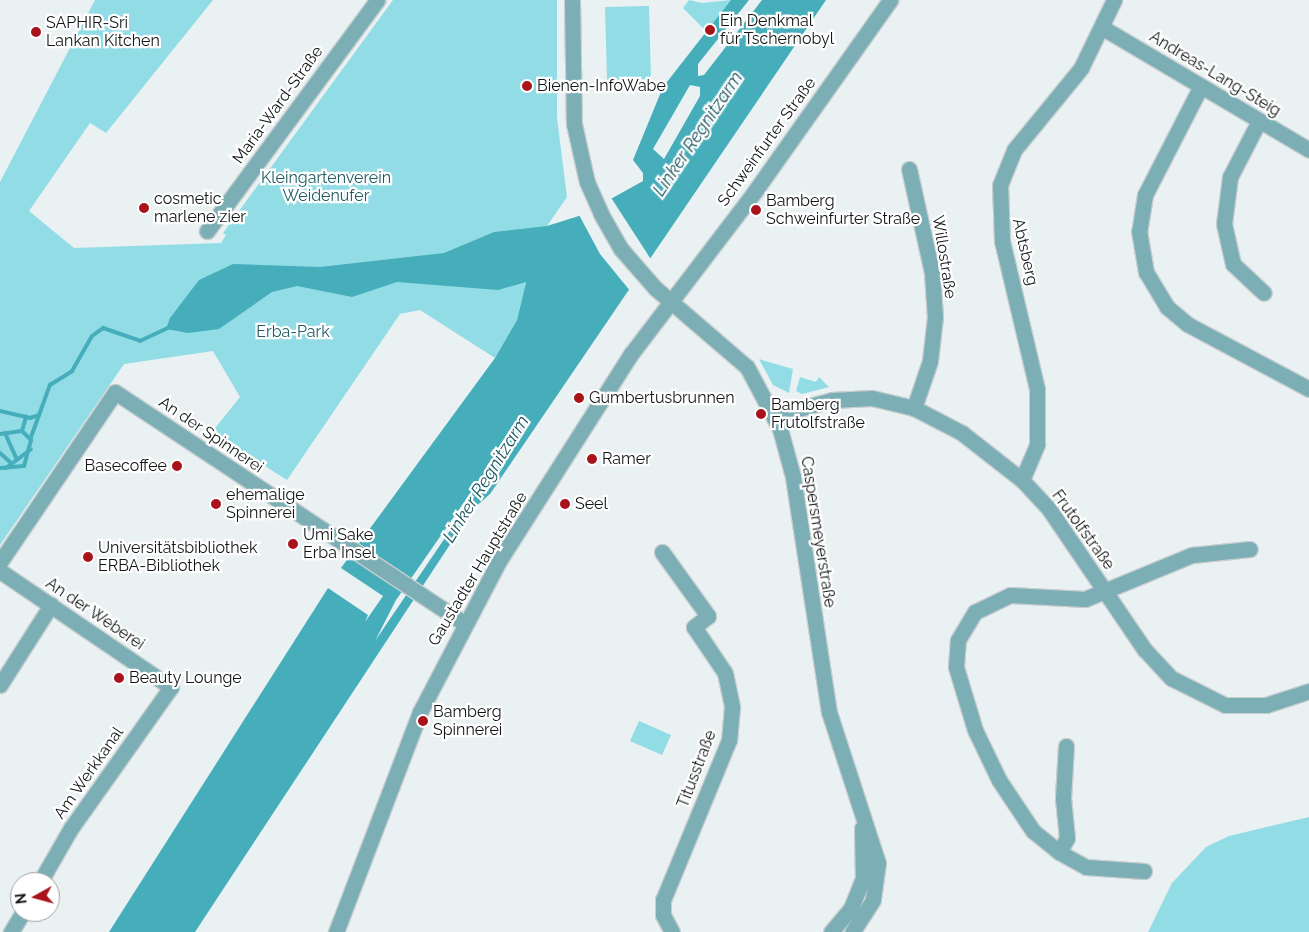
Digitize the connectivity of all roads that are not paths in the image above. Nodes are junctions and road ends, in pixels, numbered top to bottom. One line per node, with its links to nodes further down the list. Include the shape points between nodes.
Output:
1 (377, 0): 10 (street, Maria-Ward-Straße)
2 (572, 0): 12 (street, Caspersmeyerstraße, via 573,111 587,182 610,232 650,283)
3 (890, 0): 12 (street, Schweinfurter Straße, via 755,190)
4 (1114, 0): 5 (street, Abtsberg)
5 (1103, 28): 6 (street, Andreas-Lang-Steig); 16 (street, Abtsberg, via 1070,83 1014,150 1000,185 1002,241 1037,389 1037,444)
6 (1200, 86): 7 (street, Andreas-Lang-Steig); 13 (street, via 1144,195 1138,231 1146,272 1167,307 1187,324)
7 (1259, 121): 8 (street, Andreas-Lang-Steig); 11 (street, via 1230,177 1224,215 1233,264)
8 (1309, 150)
9 (909, 169): 14 (street, Willostraße, via 932,273 935,317 930,361)
10 (208, 231)
11 (1264, 293)
12 (668, 300): 15 (street, Caspersmeyerstraße, via 740,358); 23 (street, Gaustadter Hauptstraße)
13 (1309, 389)
14 (914, 408): 15 (street, Frutolfstraße, via 852,397); 16 (street, Frutolfstraße, via 962,432)
15 (776, 415): 28 (street, Caspersmeyerstraße, via 793,477 829,712)
16 (1022, 480): 21 (street, Frutolfstraße, via 1064,528)
17 (1250, 549): 21 (street, via 1192,555)
18 (662, 552): 33 (street, Titusstraße, via 708,616 694,627 724,674 732,707 729,740 663,900 663,915)
19 (0, 562): 23 (street, An der Spinnerei, via 115,392)
20 (0, 571): 22 (street, An der Weberei)
21 (1104, 591): 26 (street, Frutolfstraße, via 1157,665 1190,691 1225,705 1249,706 1288,700); 29 (street, via 1073,600 1023,592 997,599 975,612 956,648 961,686 987,757 1033,831)
22 (51, 606): 24 (street); 25 (street, An der Weberei)
23 (463, 622): 32 (street, Gaustadter Hauptstraße, via 417,719)
24 (0, 686)
25 (171, 687): 30 (street, Am Werkkanal, via 71,828)
26 (1309, 690)
27 (1066, 746): 29 (street, via 1062,798 1067,838)
28 (859, 810): 34 (street, Caspersmeyerstraße, via 865,852 863,878 851,908); 35 (street, Caspersmeyerstraße, via 876,849 878,874 873,900)
29 (1058, 852): 31 (street, via 1100,870)
30 (46, 872)
31 (1144, 872)
32 (336, 932)
33 (672, 932)
34 (831, 932)
35 (852, 932)

